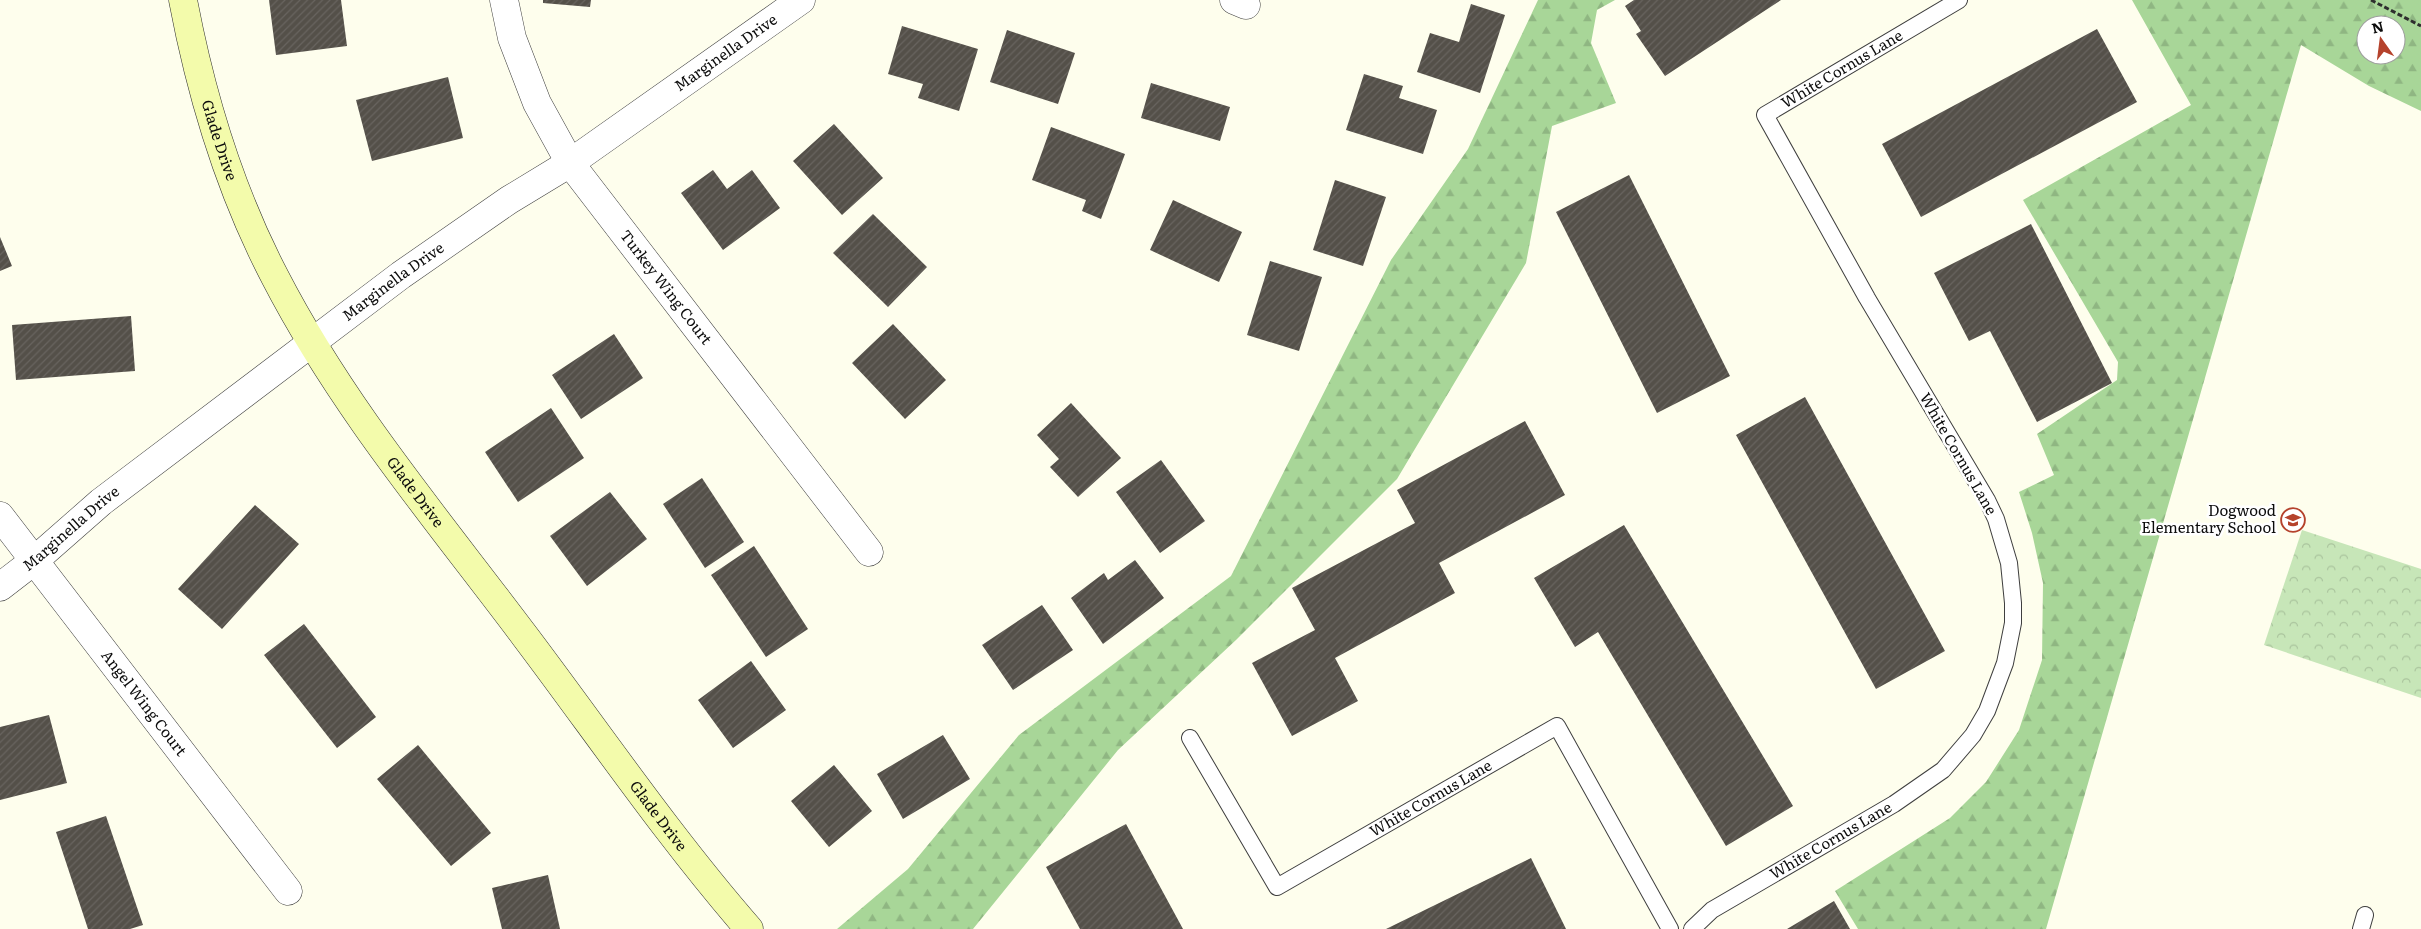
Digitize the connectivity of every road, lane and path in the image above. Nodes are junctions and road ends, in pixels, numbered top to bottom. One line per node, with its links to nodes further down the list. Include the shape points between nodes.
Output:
1 (183, 0): 8 (street, Glade Drive, via 208,108 237,193 272,271)
2 (504, 0): 7 (street, Turkey Wing Court, via 512,38 537,103)
3 (801, 0): 7 (street, Marginella Drive)
4 (1959, 0): 17 (lane, White Cornus Lane, via 1765,115 1996,519 2009,562 2013,603 2010,642 2004,663 1987,711 1973,735 1943,770 1894,804 1712,910)
5 (2371, 0): 6 (path)
6 (2421, 26)
7 (570, 163): 8 (street, Marginella Drive, via 509,200); 10 (street, Turkey Wing Court)
8 (312, 342): 11 (street, Marginella Drive, via 101,502); 15 (street, Glade Drive, via 360,418 641,794)
9 (0, 516): 11 (street, Angel Wing Court)
10 (869, 552)
11 (35, 560): 12 (street, Marginella Drive); 14 (street, Angel Wing Court)
12 (0, 587)
13 (1190, 738): 16 (lane, White Cornus Lane, via 1277,886 1557,726)
14 (288, 891)
15 (749, 929)
16 (1670, 929)
17 (1692, 929)

